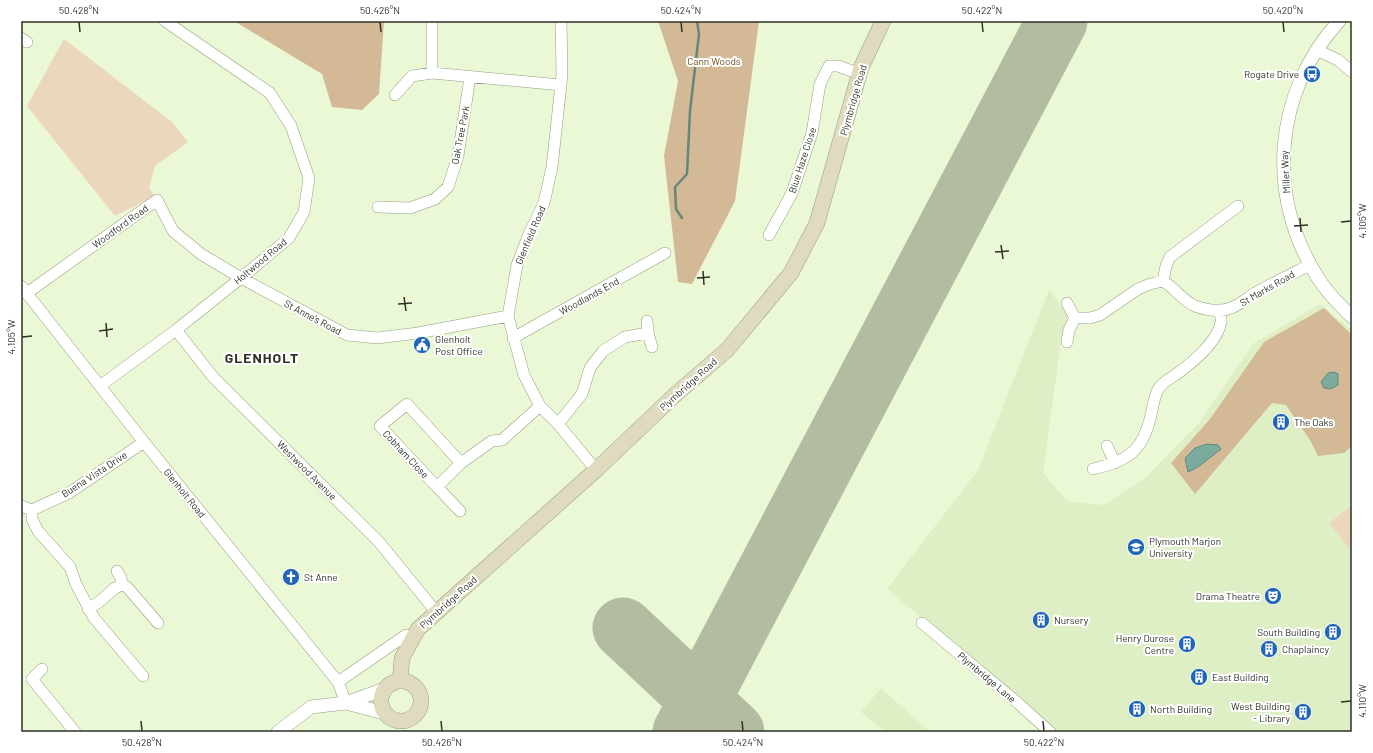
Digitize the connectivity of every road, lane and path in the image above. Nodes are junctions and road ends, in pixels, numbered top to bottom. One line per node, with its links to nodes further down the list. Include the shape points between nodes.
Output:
1 (165, 21): 18 (street, Holtwood Road, via 270,94 291,126 309,178 304,212 289,238)
2 (432, 21): 8 (street)
3 (561, 21): 11 (street, Glenfield Road)
4 (882, 21): 9 (main road, Plymbridge Road)
5 (1339, 21): 6 (street, Miller Way)
6 (1317, 50): 7 (street, via 1338,60); 17 (street, Miller Way, via 1292,102 1283,150 1287,201 1300,244)
7 (1352, 72)
8 (432, 73): 10 (street); 12 (street, via 412,76)
9 (860, 74): 15 (street, Blue Haze Close, via 838,66 829,66 820,84 812,133 792,193); 40 (main road, Plymbridge Road, via 817,223 791,274 727,350 676,394)
10 (470, 77): 11 (street); 14 (street, Oak Tree Park, via 458,156 448,187 435,199 410,208)
11 (561, 85): 23 (street, Glenfield Road, via 548,188 517,264)
12 (395, 95)
13 (1238, 206): 19 (street, via 1226,221 1170,257)
14 (378, 207)
15 (769, 235)
16 (665, 253): 29 (street, Woodlands End)
17 (1310, 265): 22 (street, St Marks Road, via 1240,304); 24 (street, Miller Way, via 1319,280)
18 (241, 278): 20 (street, Woodford Road, via 201,254 173,231 157,200); 23 (street, St Anne's Road, via 347,335 378,338); 27 (street, Holtwood Road)
19 (1163, 282): 22 (street, St Marks Road, via 1172,286 1193,305); 25 (street, via 1138,289 1100,315)
20 (24, 289): 32 (street, Glenholt Road)
21 (1067, 303): 25 (street)
22 (1219, 310): 38 (street, via 1221,321 1217,333 1197,357 1158,389 1148,429 1142,441 1134,451)
23 (508, 316): 29 (street, Glenfield Road)
24 (1352, 317)
25 (1075, 318): 30 (street)
26 (647, 322): 28 (street)
27 (176, 330): 32 (street, Holtwood Road); 48 (street, Westwood Avenue, via 213,377 379,542)
28 (648, 333): 31 (street); 34 (street, via 625,338 602,351 590,368 582,394)
29 (513, 338): 33 (street, Glenfield Road, via 524,375)
30 (1067, 342)
31 (652, 347)
32 (100, 386): 35 (street, Glenholt Road)
33 (540, 406): 34 (street, Glenfield Road); 37 (street, Cobham Close, via 502,440 492,441)
34 (558, 424): 40 (street, Glenfield Road)
35 (144, 442): 43 (street, Buena Vista Drive, via 69,493); 55 (street, Glenholt Road)
36 (1107, 446): 38 (street)
37 (461, 463): 41 (street, Cobham Close); 41 (street, Cobham Close, via 407,404 380,426)
38 (1115, 463): 39 (street)
39 (1093, 469)
40 (596, 470): 48 (main road, Plymbridge Road)
41 (437, 487): 44 (street)
42 (21, 506): 43 (street)
43 (32, 510): 47 (street, via 32,519 38,532 70,567)
44 (460, 511)
45 (116, 571): 46 (street)
46 (122, 585): 47 (street); 49 (street, via 127,587)
47 (88, 609): 53 (street)
48 (437, 613): 54 (main road, Plymbridge Road, via 418,629 405,652)
49 (158, 623)
50 (922, 623): 62 (street, Plymbridge Lane)
51 (406, 635): 55 (street)
52 (42, 669): 60 (street, via 32,679)
53 (143, 676)
54 (400, 681): 56 (main road); 59 (main road, via 413,686 418,691 420,699 420,706)
55 (338, 682): 57 (street, Glenholt Road)
56 (384, 689): 57 (street); 58 (main road, via 381,706)
57 (346, 703): 58 (street); 61 (street, via 311,707)
58 (389, 721): 59 (main road, via 403,721)
59 (410, 725)
60 (75, 732)
61 (278, 732)
62 (1050, 732)

